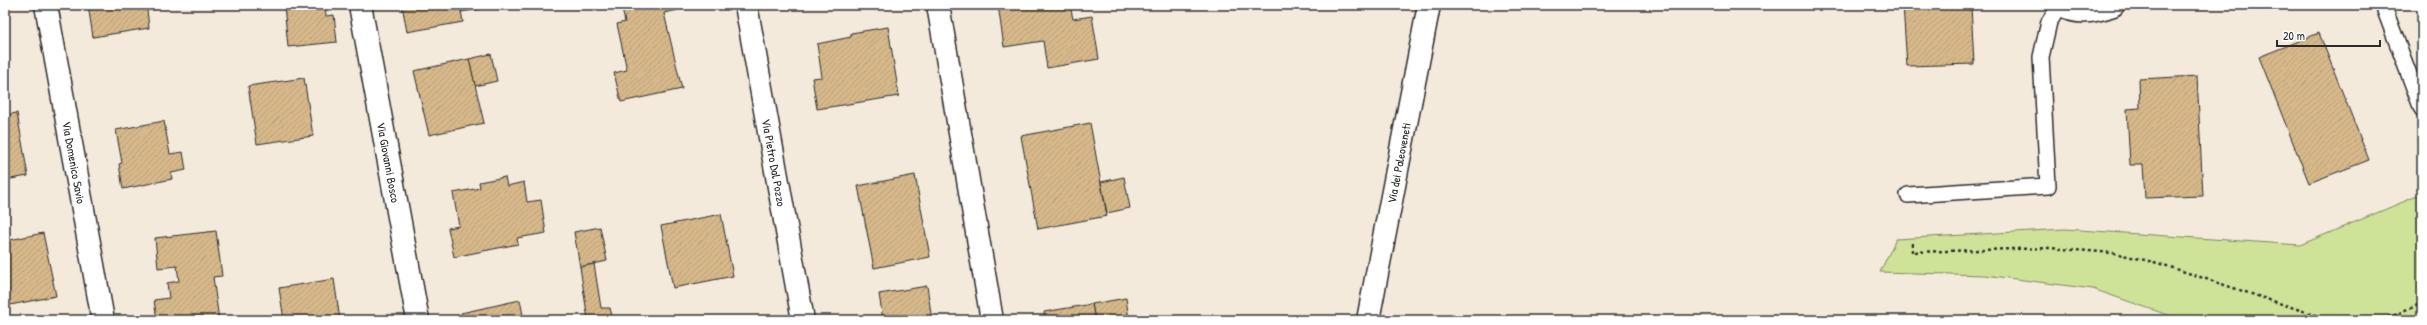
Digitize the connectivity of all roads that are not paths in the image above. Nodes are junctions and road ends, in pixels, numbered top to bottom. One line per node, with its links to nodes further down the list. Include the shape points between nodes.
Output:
1 (46, 5): 11 (street, Via Domenico Savio)
2 (360, 5): 12 (street, Via Giovanni Bosco)
3 (746, 5): 13 (street, Via Pietro Dal Pozzo)
4 (938, 5): 14 (street)
5 (1429, 5): 15 (street, Via dei Paleoveneti)
6 (2059, 5): 7 (street, via 2077,12 2097,11); 10 (lane, via 2049,22 2042,57 2048,186)
7 (2113, 5)
8 (2383, 5): 9 (lane)
9 (2422, 109)
10 (1908, 195)
11 (103, 320)
12 (418, 320)
13 (803, 320)
14 (992, 320)
15 (1368, 320)

